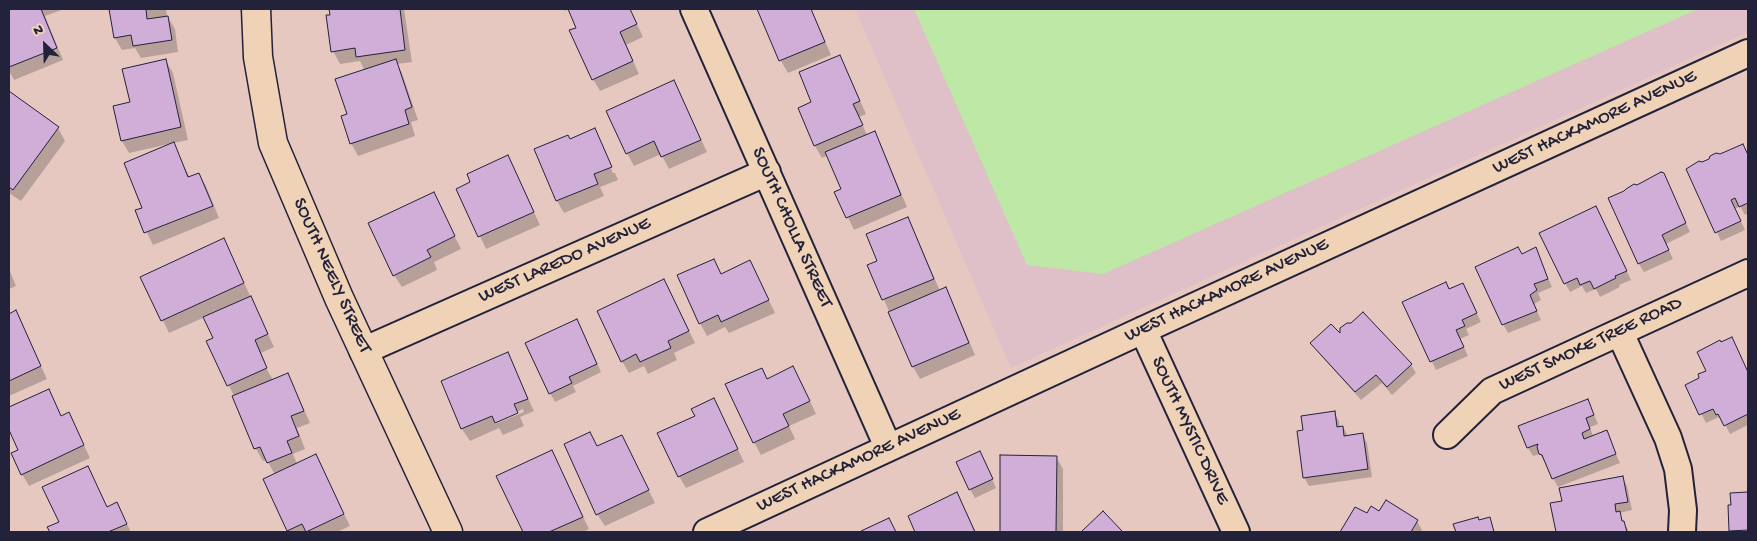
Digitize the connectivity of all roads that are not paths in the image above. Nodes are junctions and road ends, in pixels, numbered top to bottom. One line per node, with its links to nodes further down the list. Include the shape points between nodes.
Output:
1 (256, 9): 8 (street, SOUTH NEELY STREET, via 258,58 273,143)
2 (694, 9): 4 (street, SOUTH CHOLLA STREET)
3 (1748, 53): 6 (street, WEST HACKAMORE AVENUE)
4 (767, 172): 8 (street, WEST LAREDO AVENUE); 10 (street, SOUTH CHOLLA STREET)
5 (1748, 273): 7 (street, WEST SMOKE TREE ROAD)
6 (1143, 330): 10 (street, WEST HACKAMORE AVENUE); 13 (street, SOUTH MYSTIC DRIVE)
7 (1620, 333): 9 (street, WEST SMOKE TREE ROAD, via 1492,391); 14 (street, via 1668,438 1679,477)
8 (364, 350): 11 (street, SOUTH NEELY STREET)
9 (1447, 435)
10 (888, 447): 12 (street, WEST HACKAMORE AVENUE)
11 (448, 532)
12 (707, 532)
13 (1236, 532)
14 (1682, 532)

